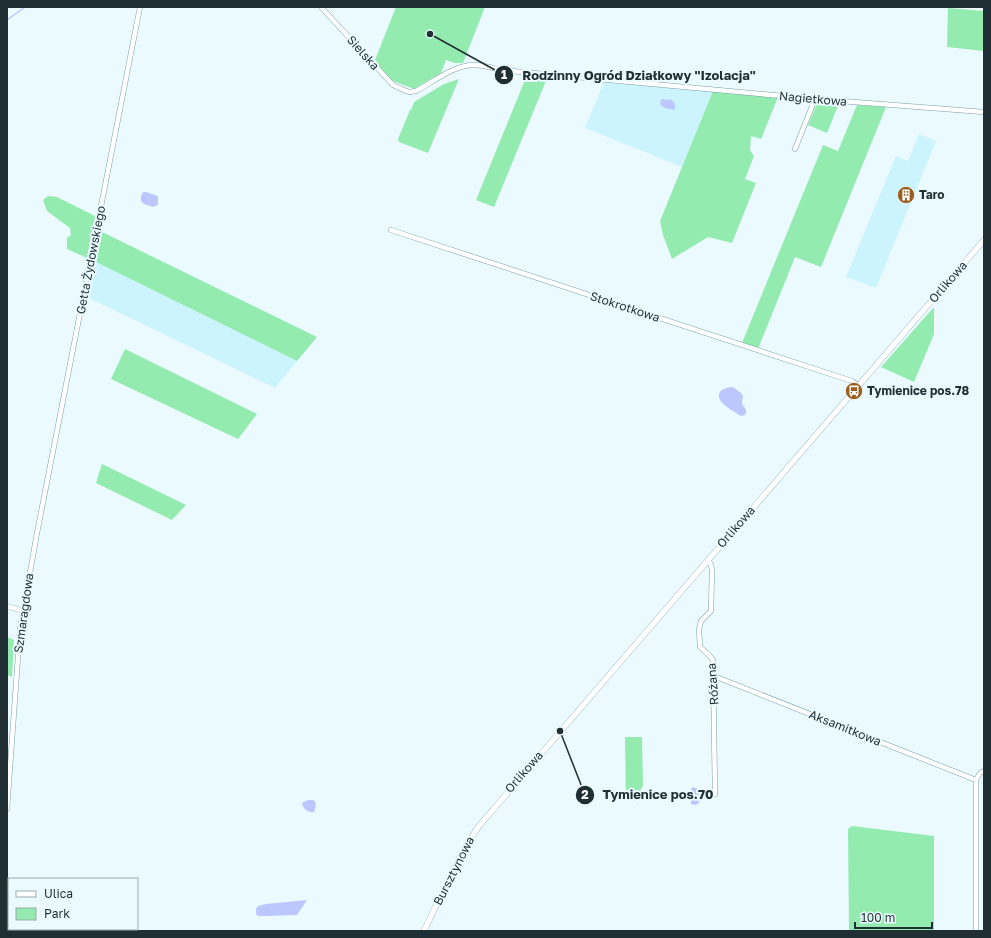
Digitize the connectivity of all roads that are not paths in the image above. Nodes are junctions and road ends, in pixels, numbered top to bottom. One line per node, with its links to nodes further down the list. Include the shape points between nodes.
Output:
1 (140, 7): 10 (street, Getta Żydowskiego)
2 (321, 7): 3 (street, Sielska, via 393,85)
3 (410, 92): 4 (street, Nagietkowa, via 454,69 474,65 500,70)
4 (815, 99): 5 (street, Nagietkowa); 6 (street)
5 (984, 112)
6 (795, 149)
7 (392, 230): 9 (street, Stokrotkowa)
8 (984, 240): 9 (street, Orlikowa)
9 (858, 385): 11 (street, Orlikowa)
10 (42, 513): 13 (street, Szmaragdowa)
11 (708, 560): 14 (street, Różana, via 712,570 711,611 701,621 699,629 700,647 713,660); 20 (street, Orlikowa)
12 (7, 606): 13 (street)
13 (23, 611): 17 (street, Szmaragdowa)
14 (714, 676): 16 (street, Aksamitkowa); 18 (street, Różana)
15 (984, 771): 16 (street)
16 (976, 780): 22 (street)
17 (8, 781): 19 (street, Szmaragdowa)
18 (716, 794)
19 (7, 809)
20 (488, 814): 21 (street, Bursztynowa, via 460,857)
21 (424, 931)
22 (976, 931)

